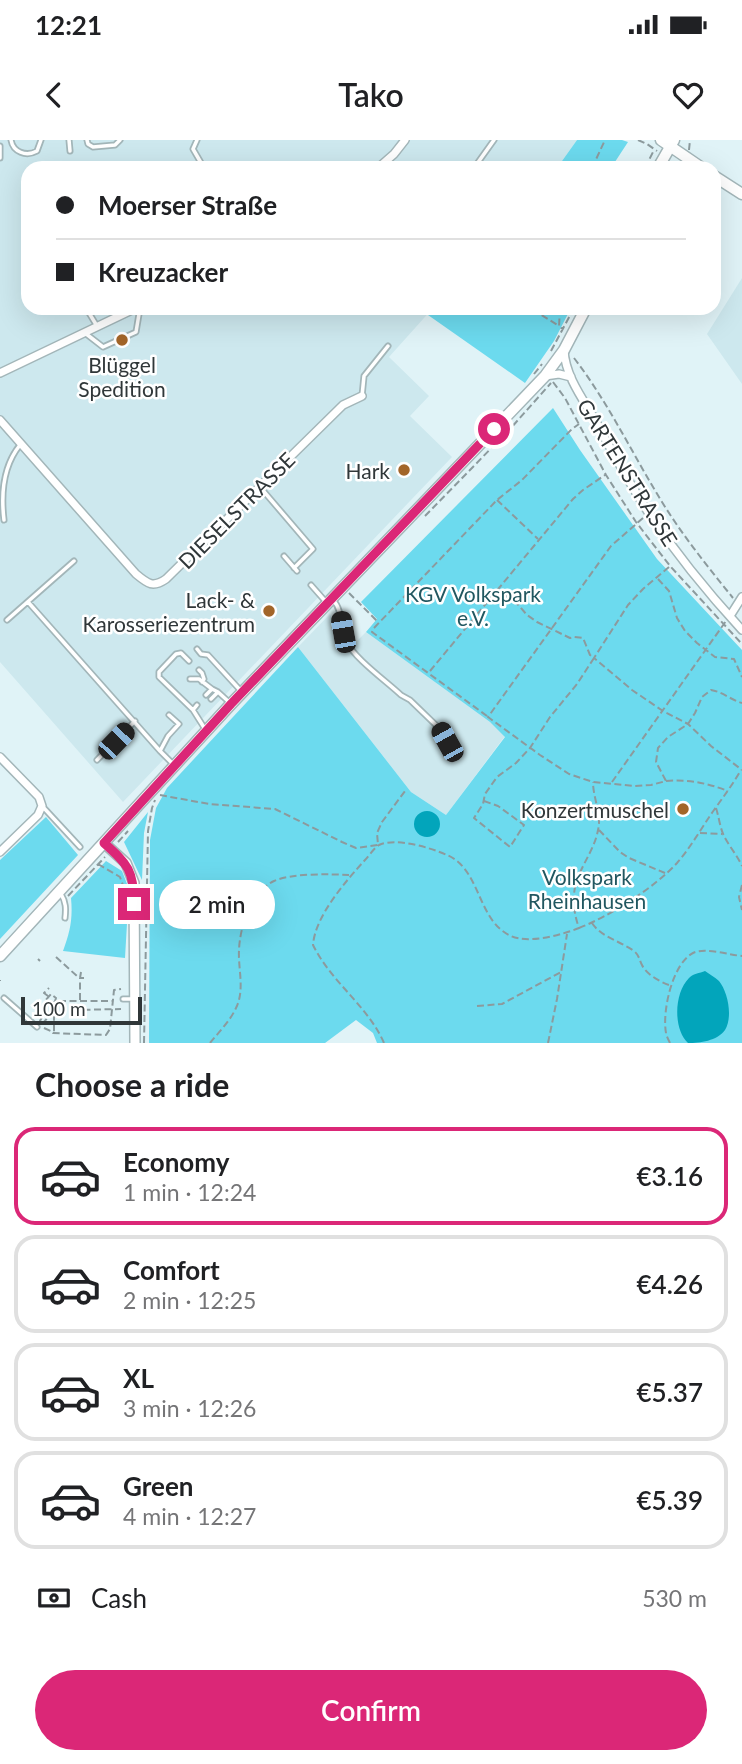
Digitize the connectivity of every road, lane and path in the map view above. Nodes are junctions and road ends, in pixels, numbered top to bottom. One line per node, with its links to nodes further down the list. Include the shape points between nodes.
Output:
1 (11, 140): 2 (lane, via 16,150 29,154 37,151)
2 (41, 140)
3 (69, 140): 17 (lane)
4 (87, 140): 5 (lane, via 93,147 115,145)
5 (120, 140)
6 (197, 140): 20 (lane, via 193,149)
7 (405, 140): 21 (street)
8 (494, 140): 22 (lane)
9 (605, 140): 23 (path)
10 (638, 140): 15 (path)
11 (654, 140): 15 (path)
12 (661, 140): 13 (main road)
13 (672, 143): 25 (main road); 26 (main road)
14 (0, 146): 18 (lane)
15 (650, 147): 19 (path)
16 (654, 150): 19 (path)
17 (69, 151)
18 (0, 158)
19 (650, 158): 24 (path)
20 (200, 161)
21 (386, 161)
22 (479, 161)
23 (595, 161)
24 (648, 161)
25 (661, 161)
26 (694, 161)
27 (721, 180): 28 (main road)
28 (742, 194)
29 (90, 315): 36 (lane)
30 (122, 315): 36 (street)
31 (137, 315): 39 (lane, via 136,332 103,347)
32 (541, 315): 37 (path)
33 (560, 315): 37 (path)
34 (571, 315): 38 (path)
35 (583, 315): 41 (main road)
36 (97, 326): 39 (street)
37 (559, 327): 38 (path)
38 (564, 330): 43 (path)
39 (83, 332): 42 (street)
40 (388, 346): 46 (lane, via 364,376)
41 (567, 353): 44 (street, GARTENSTRASSE); 45 (main road); 66 (path, via 685,537)
42 (0, 372)
43 (532, 376)
44 (571, 377): 45 (street, GARTENSTRASSE, via 559,374); 53 (street, GARTENSTRASSE)
45 (549, 379): 48 (path); 65 (main road)
46 (362, 396): 51 (street, DIESELSTRASSE, via 343,405)
47 (0, 420): 49 (street, DIESELSTRASSE)
48 (579, 425): 50 (path); 52 (path)
49 (21, 444): 51 (street, DIESELSTRASSE, via 136,574 150,583 166,579); 54 (lane, via 3,485)
50 (606, 475): 55 (path); 56 (path, via 583,490)
51 (260, 487): 57 (lane, via 313,549 296,569)
52 (497, 500): 56 (path); 69 (path)
53 (649, 513): 55 (path); 67 (street, GARTENSTRASSE)
54 (4, 520)
55 (636, 522): 59 (path); 72 (path, via 611,546)
56 (539, 540): 62 (path)
57 (284, 556)
58 (74, 561): 64 (lane)
59 (670, 566): 60 (path); 70 (path)
60 (657, 578): 75 (path, via 669,591 685,631); 76 (path, via 628,605)
61 (311, 585): 65 (lane)
62 (497, 591): 72 (path); 79 (path)
63 (348, 593): 69 (path)
64 (28, 601): 68 (lane); 99 (lane)
65 (329, 601): 87 (main road); 104 (lane, via 337,604 351,650 440,729)
66 (740, 601): 67 (street)
67 (730, 616): 70 (path); 71 (street, GARTENSTRASSE)
68 (7, 620)
69 (378, 622): 79 (path, via 372,632)
70 (724, 624): 73 (path); 75 (path)
71 (742, 629)
72 (551, 630): 76 (path, via 583,638); 98 (path)
73 (742, 644)
74 (197, 649): 87 (lane)
75 (706, 650): 80 (path, via 716,657 734,659); 95 (path)
76 (594, 658): 95 (path); 102 (path)
77 (189, 661): 93 (lane, via 176,653 159,677 189,701)
78 (199, 670): 82 (lane)
79 (429, 673): 98 (path)
80 (742, 677)
81 (190, 679): 82 (lane)
82 (202, 682): 83 (lane); 84 (lane); 85 (lane)
83 (194, 684)
84 (200, 689)
85 (212, 689): 86 (lane); 88 (lane)
86 (218, 692): 89 (lane); 90 (lane)
87 (242, 692): 90 (main road)
88 (206, 695)
89 (211, 699)
90 (231, 704): 101 (main road)
91 (742, 704): 100 (path, via 711,690 702,697)
92 (197, 705): 93 (lane)
93 (192, 710): 96 (lane)
94 (201, 710): 96 (lane)
95 (663, 711): 100 (path); 111 (path)
96 (197, 714): 101 (lane)
97 (169, 715): 103 (lane, via 179,724)
98 (488, 717): 102 (path)
99 (135, 721): 103 (lane); 106 (lane)
100 (688, 724): 108 (path); 109 (path, via 658,748 656,762)
101 (206, 731): 107 (main road)
102 (530, 747): 110 (path, via 569,774); 114 (path, via 497,777)
103 (160, 751): 107 (lane)
104 (455, 754)
105 (0, 757): 115 (street, via 39,797)
106 (97, 760)
107 (175, 766): 120 (main road)
108 (742, 770): 113 (path)
109 (666, 781): 111 (path, via 635,786); 113 (path, via 707,783)
110 (593, 782): 111 (path); 117 (path)
111 (611, 783)
112 (405, 791): 121 (path, via 382,822)
113 (729, 791): 116 (path)
114 (484, 801): 114 (path, via 474,818 510,847 524,825)
115 (42, 806): 122 (lane); 123 (street)
116 (716, 807): 118 (path); 119 (path)
117 (598, 830): 125 (path, via 629,858); 132 (path, via 575,886)
118 (699, 833): 119 (path); 125 (path)
119 (723, 834): 124 (path)
120 (104, 843): 128 (main road); 146 (street, via 126,863 134,883)
121 (378, 845): 126 (path); 133 (path, via 411,844 453,858 470,876 494,921 512,937 525,940); 159 (path, via 356,848 275,809 158,794 148,831)
122 (80, 847)
123 (0, 852)
124 (742, 866)
125 (666, 873): 131 (path)
126 (351, 876): 160 (path, via 277,880 260,892 240,936 236,1008); 161 (path, via 317,926 313,945 378,1028)
127 (742, 885): 129 (path)
128 (60, 892): 130 (lane); 134 (main road)
129 (742, 910)
130 (65, 918)
131 (592, 923): 132 (path); 140 (path, via 597,931 638,954 643,968)
132 (579, 928): 133 (path)
133 (567, 933): 138 (path)
134 (0, 956)
135 (742, 956): 140 (path, via 693,953)
136 (56, 957): 139 (path)
137 (81, 972): 139 (path)
138 (562, 972): 150 (path, via 502,1004); 162 (path)
139 (82, 978): 147 (path)
140 (670, 985): 163 (path, via 666,1034)
141 (49, 988): 143 (path)
142 (121, 989): 148 (path, via 114,990)
143 (47, 995): 149 (path, via 56,998); 149 (path, via 44,1002)
144 (4, 998): 156 (lane)
145 (123, 999): 146 (lane)
146 (135, 999): 158 (street)
147 (82, 1001): 148 (path); 149 (path); 153 (path)
148 (113, 1001): 151 (path)
149 (53, 1003): 155 (path)
150 (477, 1006)
151 (112, 1009): 152 (path); 153 (path); 157 (path, via 106,1035)
152 (121, 1009)
153 (84, 1011): 154 (path)
154 (75, 1012)
155 (52, 1013): 156 (path); 157 (path)
156 (39, 1026): 157 (path)
157 (54, 1032)
158 (135, 1043)
159 (144, 1043)
160 (210, 1043)
161 (384, 1043)
162 (548, 1043)
163 (670, 1043)

